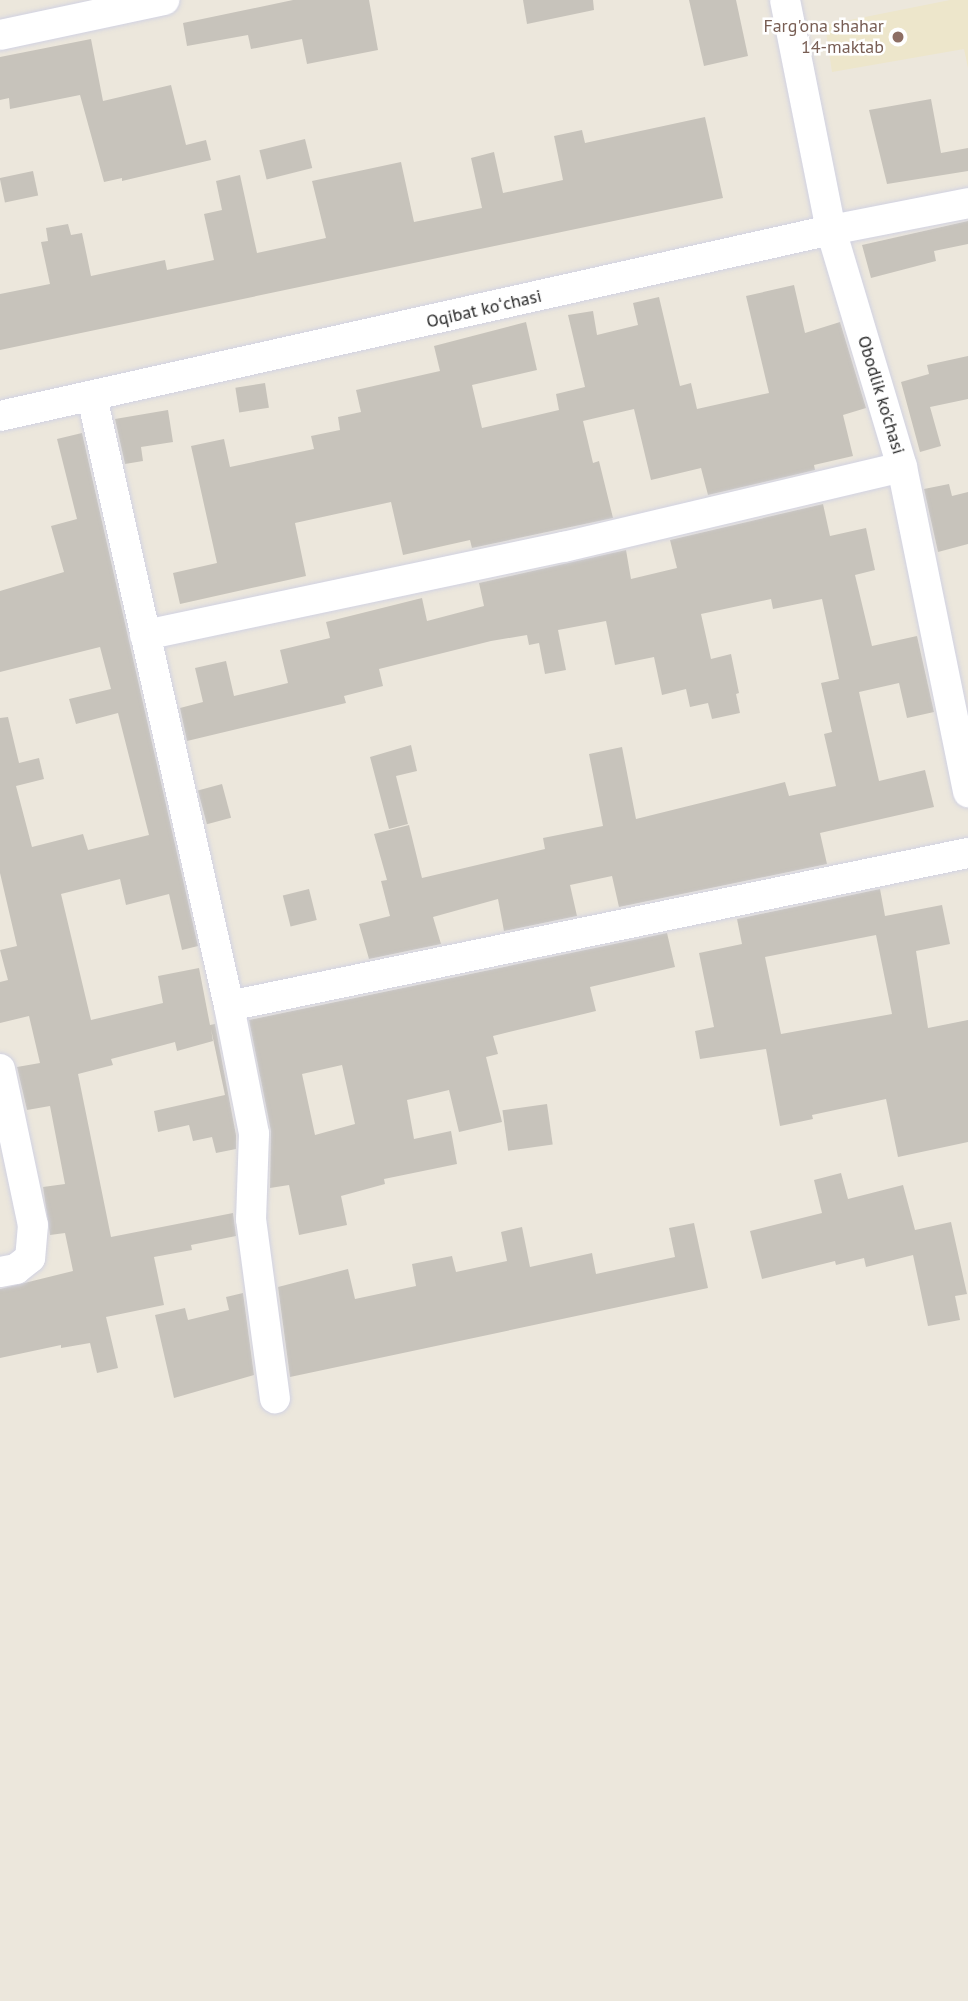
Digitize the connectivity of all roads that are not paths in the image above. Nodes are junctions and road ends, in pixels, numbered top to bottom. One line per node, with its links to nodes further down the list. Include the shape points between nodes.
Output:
1 (164, 0): 3 (street)
2 (785, 0): 5 (street, Obodlik ko'chasi)
3 (0, 35)
4 (968, 203): 5 (street, Oqibat koʻchasi)
5 (831, 230): 6 (street, Oqibat koʻchasi); 8 (street, Obodlik ko'chasi)
6 (92, 397): 7 (street, Oqibat koʻchasi); 9 (street)
7 (0, 416)
8 (902, 467): 9 (street, via 565,547); 10 (street, Obodlik ko'chasi)
9 (145, 635): 12 (street)
10 (968, 792)
11 (968, 853): 12 (street)
12 (229, 1006): 15 (street, via 254,1134 251,1219)
13 (0, 1069): 14 (street, via 33,1224 30,1258 16,1269)
14 (0, 1272)
15 (275, 1398)

